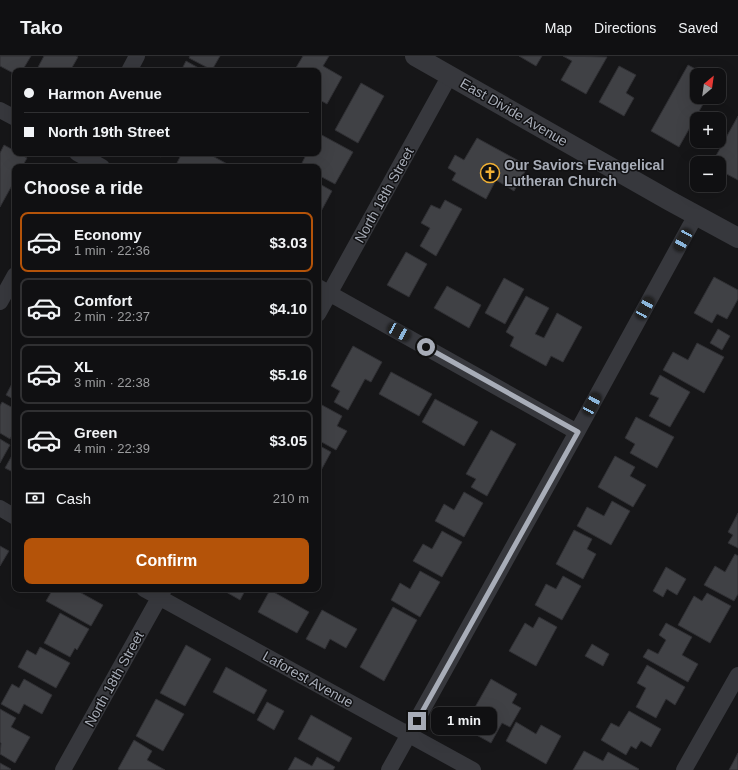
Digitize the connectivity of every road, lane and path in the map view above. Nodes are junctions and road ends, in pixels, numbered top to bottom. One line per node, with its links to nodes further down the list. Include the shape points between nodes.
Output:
1 (137, 56): 3 (street)
2 (415, 56): 4 (street, East Divide Avenue)
3 (131, 68)
4 (450, 75): 9 (street, East Divide Avenue); 12 (street, North 18th Street)
5 (0, 110): 6 (street)
6 (12, 116)
7 (80, 157): 8 (street)
8 (95, 164)
9 (696, 215): 10 (street, East Divide Avenue); 15 (street)
10 (738, 238)
11 (12, 280): 13 (street)
12 (324, 290): 14 (street, North 18th Street); 15 (street)
13 (0, 302)
14 (321, 302)
15 (578, 432): 20 (street)
16 (0, 508): 17 (street)
17 (12, 515)
18 (161, 593): 20 (street, Laforest Avenue); 21 (street, North 18th Street)
19 (738, 675): 24 (street)
20 (409, 734): 22 (street); 23 (street, Laforest Avenue)
21 (63, 770)
22 (389, 770)
23 (473, 770)
24 (684, 770)

